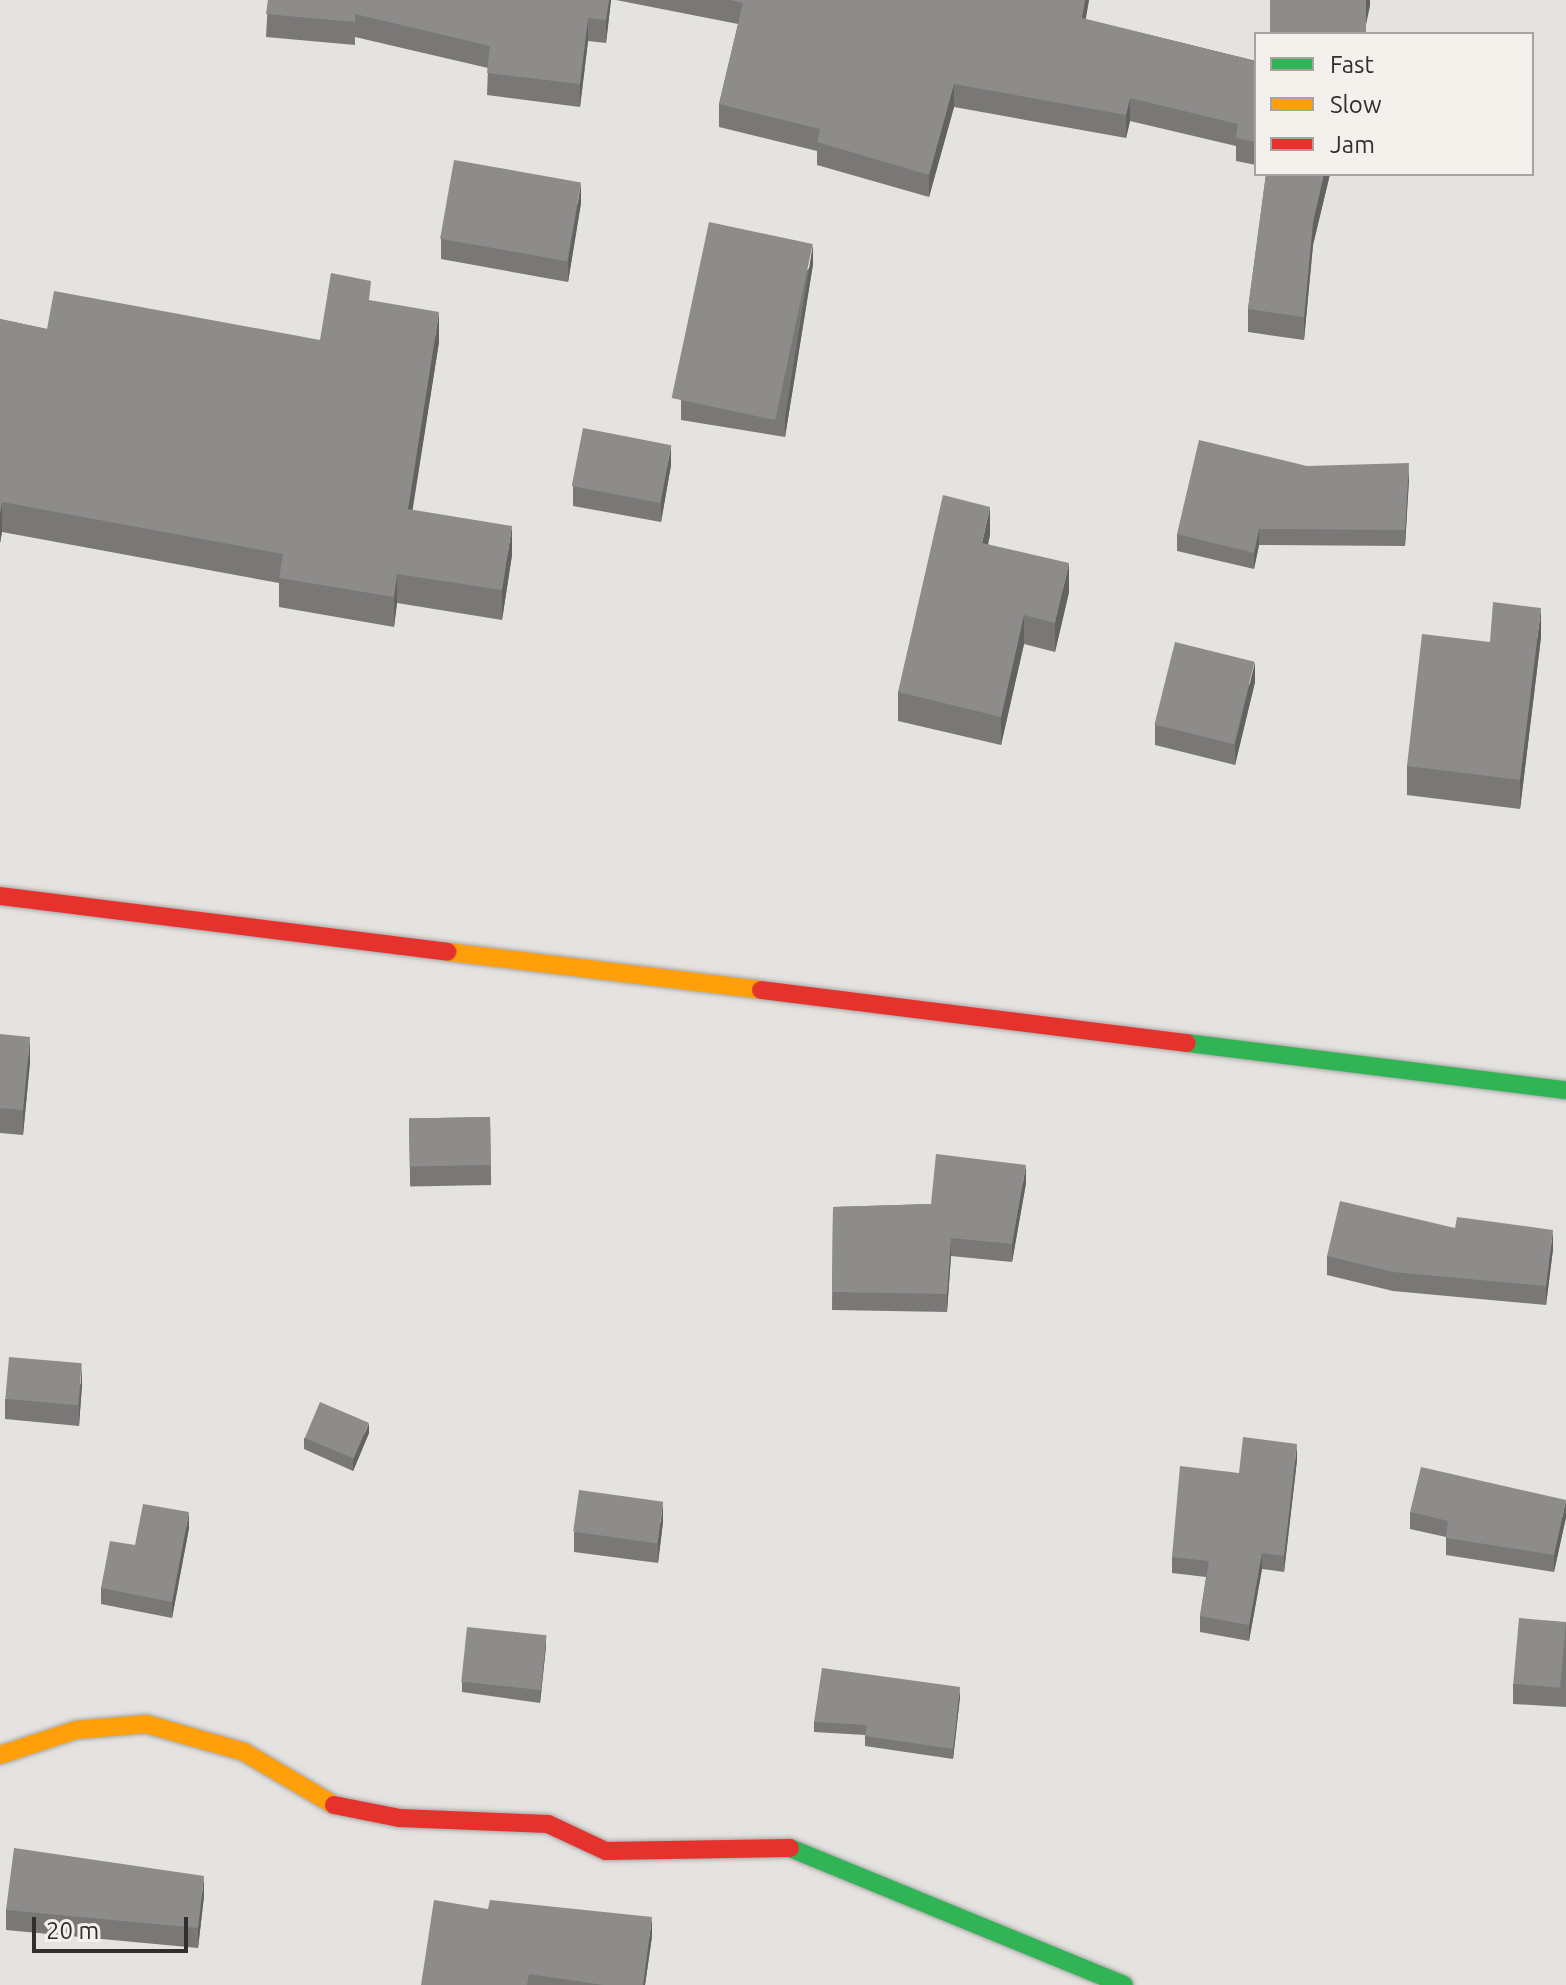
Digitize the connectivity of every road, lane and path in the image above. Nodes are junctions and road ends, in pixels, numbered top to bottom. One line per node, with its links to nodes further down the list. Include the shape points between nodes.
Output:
1 (0, 896): 2 (main road)
2 (1566, 1090)
3 (0, 1755): 4 (main road, via 76,1730 146,1724 244,1752 333,1805 399,1818 548,1824 606,1851 800,1848)
4 (1124, 1985)

